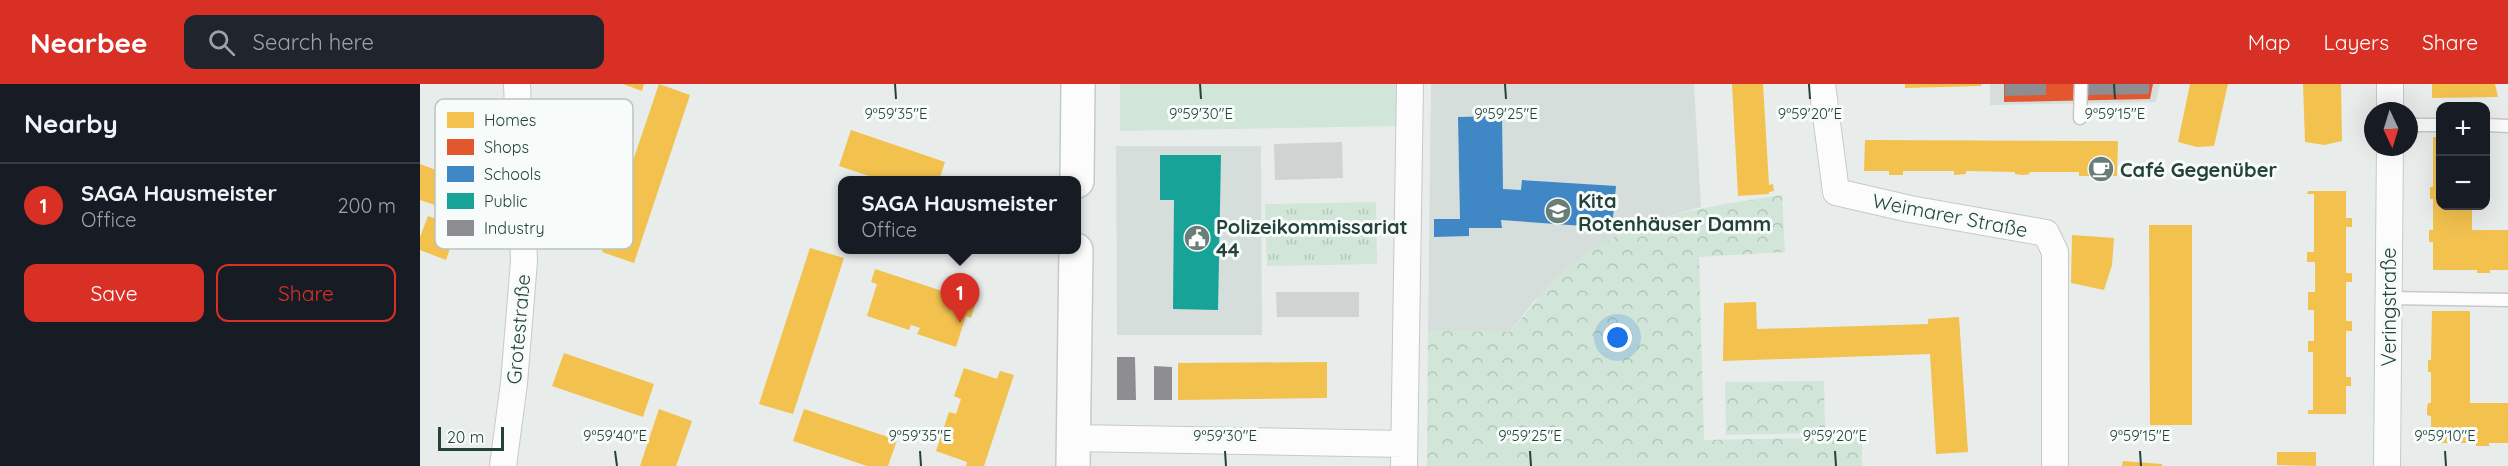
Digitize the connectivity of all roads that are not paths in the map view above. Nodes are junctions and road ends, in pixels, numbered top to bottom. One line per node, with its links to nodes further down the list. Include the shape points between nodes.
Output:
1 (518, 84): 7 (street, Grotestraße)
2 (1078, 84): 15 (street)
3 (1410, 84): 21 (street)
4 (1822, 84): 23 (street, Weimarer Straße, via 1836,192 2046,232 2055,252)
5 (2081, 84): 9 (lane)
6 (2390, 84): 8 (street)
7 (519, 99)
8 (2390, 102)
9 (2080, 117)
10 (2418, 124): 11 (lane)
11 (2436, 125)
12 (2490, 125): 13 (lane)
13 (2508, 126)
14 (2390, 156): 18 (street, Veringstraße)
15 (1077, 176)
16 (523, 249): 22 (street, Grotestraße, via 514,384)
17 (1076, 254): 20 (street)
18 (2388, 298): 19 (lane); 24 (street, Veringstraße)
19 (2508, 300)
20 (1073, 452): 21 (street)
21 (1404, 455)
22 (503, 466)
23 (2055, 466)
24 (2387, 466)

